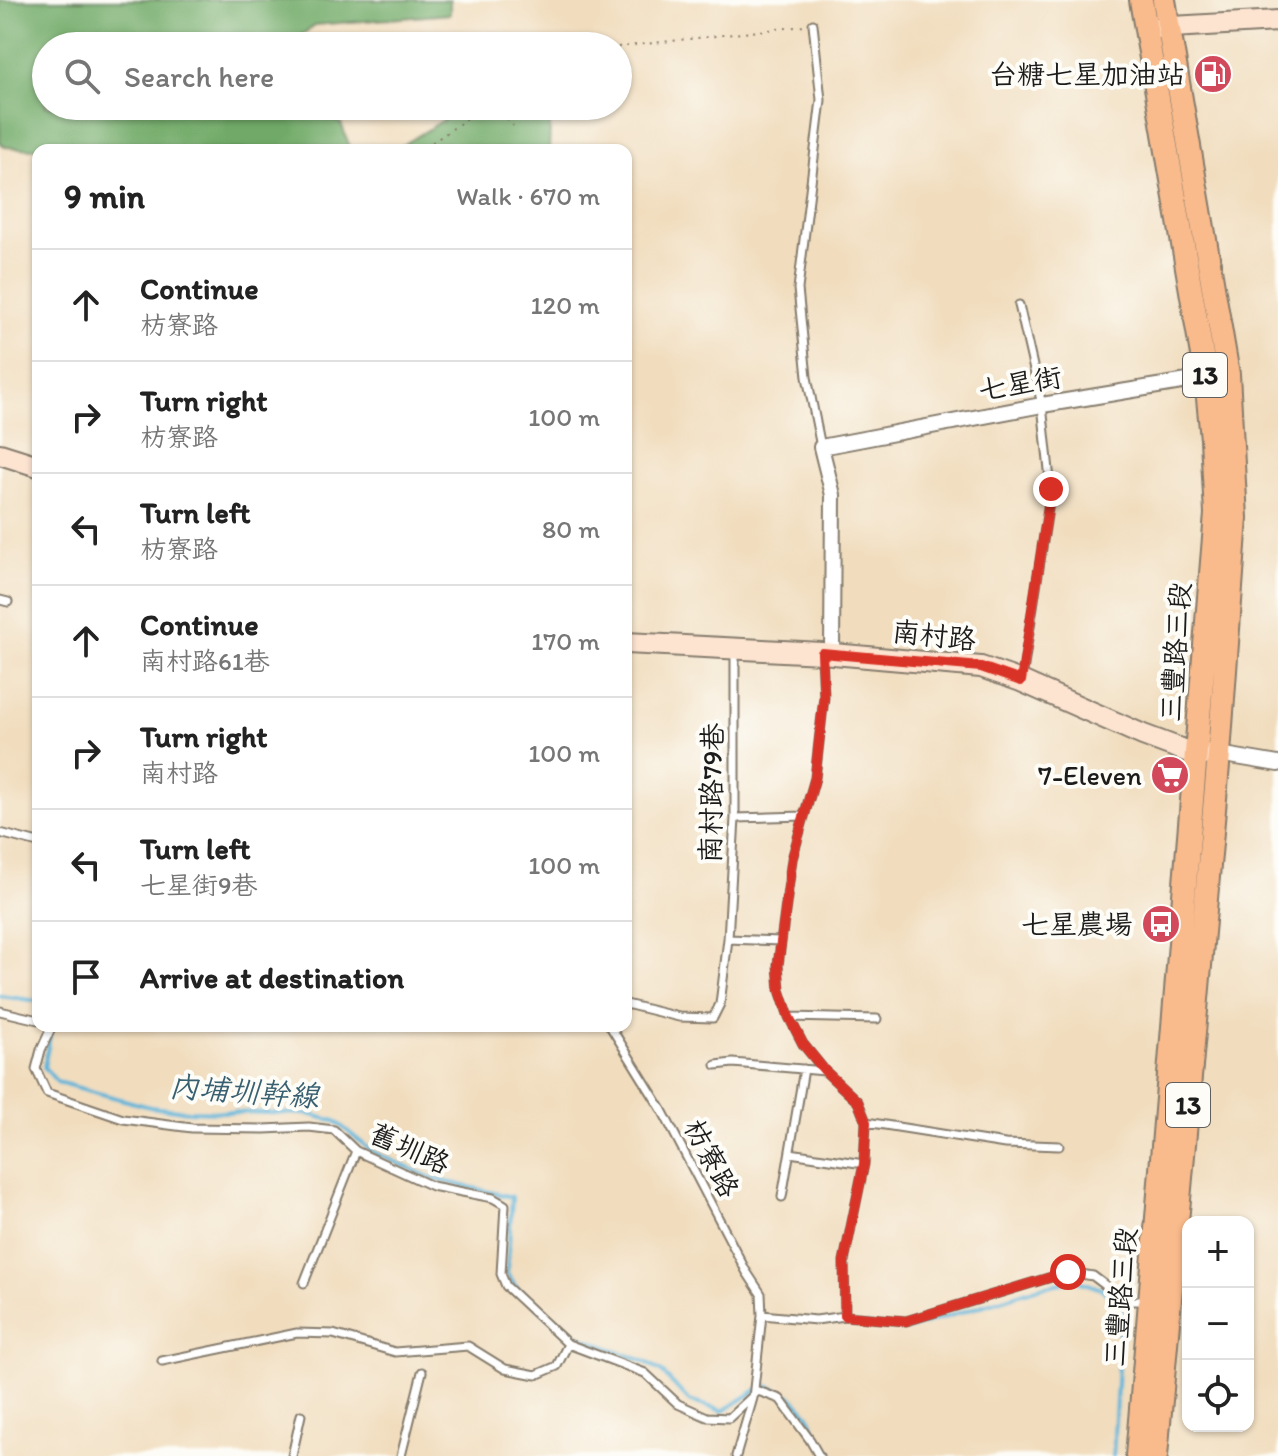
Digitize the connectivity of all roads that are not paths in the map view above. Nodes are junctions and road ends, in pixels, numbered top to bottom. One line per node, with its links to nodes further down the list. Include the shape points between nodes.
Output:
1 (1141, 0): 6 (main road, 三豐路三段 / 13)
2 (1164, 0): 5 (main road, 三豐路三段 / 13)
3 (1278, 21): 5 (street)
4 (813, 24): 11 (lane, via 821,100 798,289)
5 (1169, 27): 6 (street); 8 (main road, 三豐路三段 / 13)
6 (1146, 29): 9 (main road, 三豐路三段 / 13)
7 (1019, 305): 10 (lane)
8 (1228, 374): 9 (street, 七星街); 18 (main road, 三豐路三段 / 13, via 1236,518)
9 (1206, 378): 10 (street, 七星街); 18 (main road, 三豐路三段 / 13, via 1216,514)
10 (1042, 405): 11 (street, 七星街); 17 (lane, via 1051,489)
11 (821, 447): 16 (street, via 833,495)
12 (0, 454): 13 (street)
13 (32, 464)
14 (632, 643): 15 (street, 南村路)
15 (735, 648): 16 (street, 南村路); 21 (lane, 南村路79巷)
16 (827, 654): 17 (street, 南村路, via 981,667); 20 (lane, via 815,778)
17 (1021, 681): 18 (street, 南村路, via 1143,735)
18 (1208, 754): 19 (street); 43 (main road, 三豐路三段 / 13)
19 (1278, 764)
20 (804, 816): 21 (lane); 25 (lane, via 792,859)
21 (735, 818): 24 (lane, 南村路79巷)
22 (0, 833): 23 (lane)
23 (32, 841)
24 (728, 939): 25 (lane); 26 (lane, 南村路79巷, via 720,1004 713,1018 679,1017)
25 (781, 941): 28 (lane, via 780,990)
26 (632, 1005)
27 (0, 1011): 29 (lane)
28 (789, 1017): 30 (lane); 35 (lane)
29 (32, 1019)
30 (877, 1019)
31 (49, 1032): 38 (lane, 舊圳路, via 36,1069 47,1093 123,1119 192,1128 334,1130)
32 (614, 1032): 44 (lane, 枋寮路, via 761,1294)
33 (716, 1065): 34 (lane)
34 (804, 1069): 35 (lane); 39 (lane)
35 (825, 1071): 36 (lane, via 858,1102)
36 (866, 1122): 37 (lane, via 1005,1144); 40 (lane)
37 (1059, 1146)
38 (356, 1151): 42 (lane); 46 (lane, 舊圳路, via 432,1186 505,1205 501,1274 506,1286)
39 (790, 1153): 40 (lane); 41 (lane)
40 (864, 1164): 45 (lane, via 844,1261)
41 (782, 1197)
42 (304, 1283)
43 (1160, 1300): 45 (lane, via 1126,1301 1093,1276 1068,1272 906,1321); 55 (main road, 三豐路三段 / 13); 56 (main road, 三豐路三段 / 13)
44 (762, 1315): 45 (lane, via 816,1320); 49 (lane)
45 (845, 1316)
46 (568, 1344): 47 (lane, via 557,1366 536,1375 505,1369 468,1346 395,1352 333,1334 309,1333); 49 (lane, 舊圳路, via 645,1373 678,1404 707,1417 729,1418)
47 (162, 1361)
48 (422, 1372): 52 (lane)
49 (753, 1398): 53 (lane); 54 (lane, via 758,1391 780,1399)
50 (301, 1415): 51 (lane)
51 (292, 1456)
52 (401, 1456)
53 (736, 1456)
54 (819, 1456)
55 (1137, 1456)
56 (1156, 1456)

